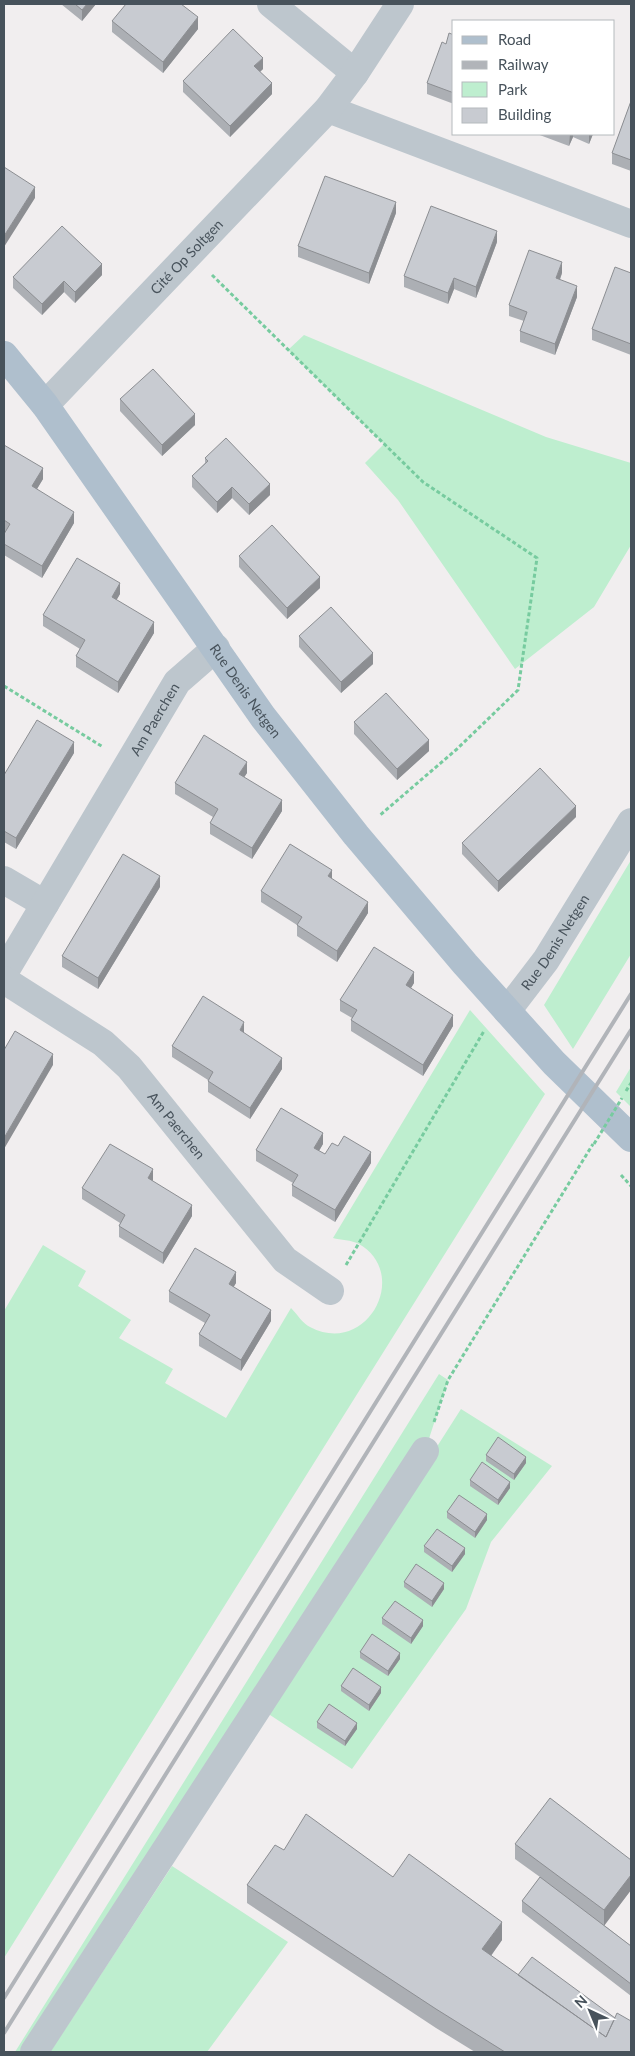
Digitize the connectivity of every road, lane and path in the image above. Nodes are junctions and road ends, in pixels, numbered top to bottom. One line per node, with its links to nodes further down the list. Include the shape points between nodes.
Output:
1 (271, 4): 3 (street)
2 (400, 4): 3 (street, Cité Op Soltgen)
3 (356, 73): 4 (street, Cité Op Soltgen)
4 (328, 109): 5 (street); 8 (street, Cité Op Soltgen)
5 (631, 224)
6 (209, 272): 13 (path, via 423,482 537,558 518,690 456,749)
7 (4, 355): 8 (main road, Rue Denis Netgen)
8 (45, 406): 9 (main road, Rue Denis Netgen)
9 (216, 648): 11 (street, Am Paerchen, via 176,682); 13 (main road, Rue Denis Netgen, via 263,716)
10 (4, 686): 11 (path)
11 (129, 763): 15 (street, Am Paerchen)
12 (631, 822): 18 (street, Rue Denis Netgen, via 546,960)
13 (356, 835): 18 (main road, Rue Denis Netgen)
14 (4, 880): 15 (street)
15 (45, 904): 16 (street, Am Paerchen)
16 (4, 973)
17 (4, 980): 23 (street, Am Paerchen, via 109,1049 129,1068 285,1260)
18 (507, 1011): 20 (main road, Rue Denis Netgen, via 554,1064)
19 (485, 1030): 23 (path)
20 (623, 1120): 24 (path, bridge, via 594,1144 448,1380)
21 (621, 1175): 22 (path)
22 (631, 1186)
23 (330, 1291)
24 (425, 1451): 25 (street)
25 (34, 2052)

